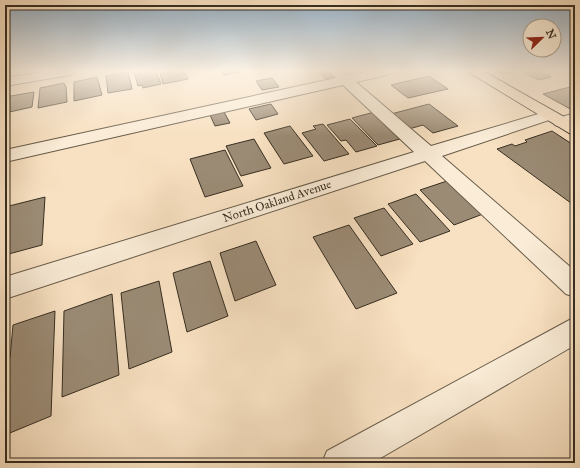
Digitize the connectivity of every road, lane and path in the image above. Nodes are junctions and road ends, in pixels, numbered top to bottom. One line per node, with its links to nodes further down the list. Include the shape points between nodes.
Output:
1 (267, 93): 7 (street)
2 (361, 93): 6 (street)
3 (515, 93): 4 (main road)
4 (562, 118): 5 (main road); 6 (street, North Oakland Avenue)
5 (575, 130)
6 (428, 154): 8 (street); 9 (street, North Oakland Avenue)
7 (5, 156)
8 (575, 286)
9 (5, 288)
10 (575, 330): 11 (street)
11 (339, 463)

